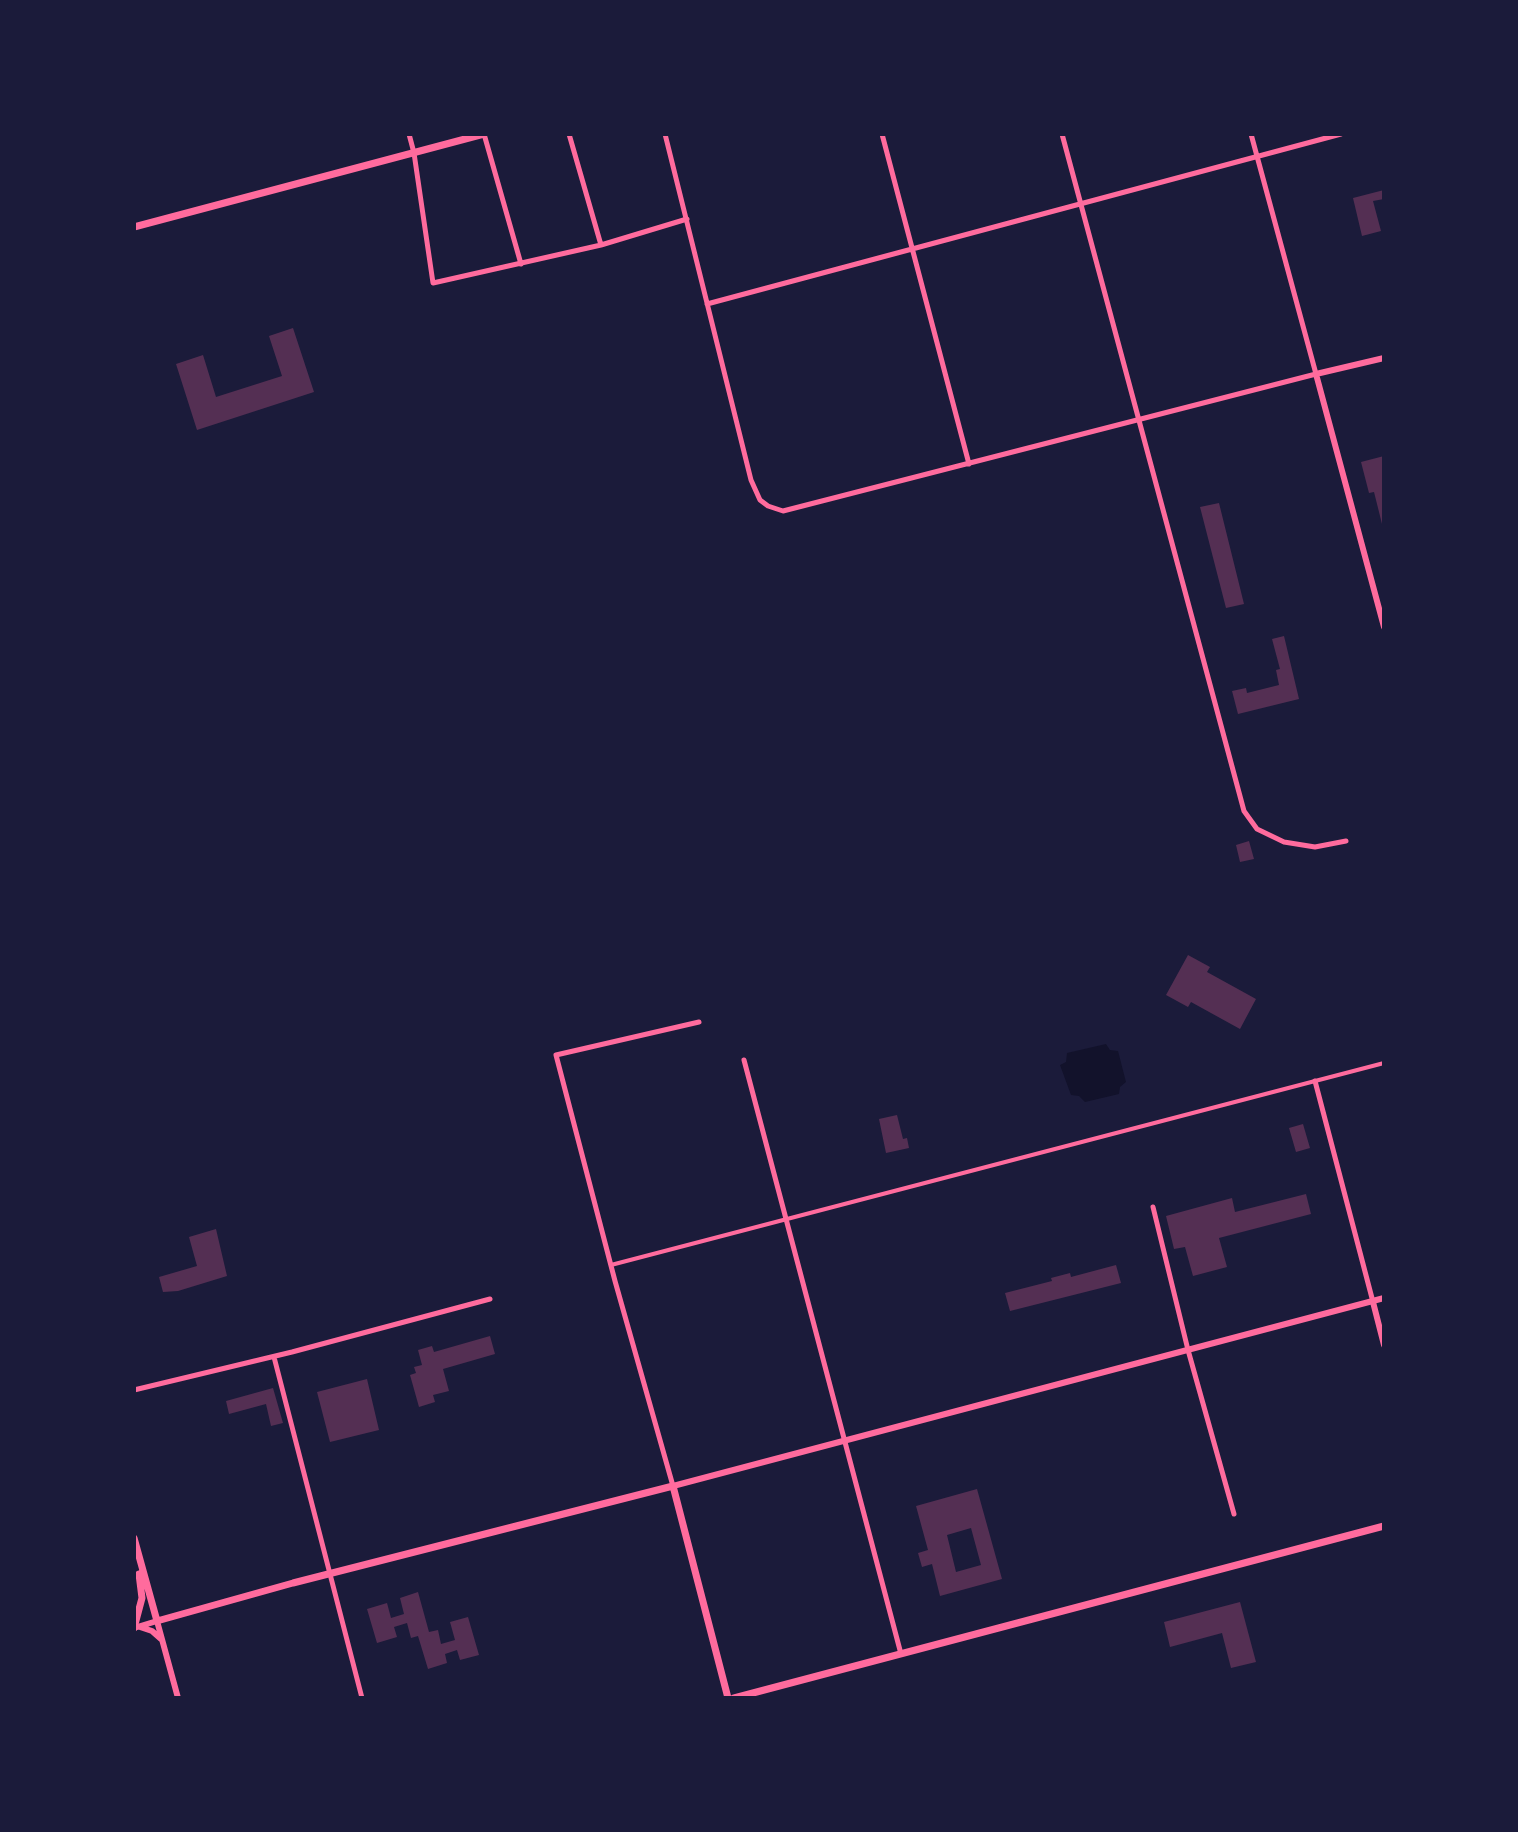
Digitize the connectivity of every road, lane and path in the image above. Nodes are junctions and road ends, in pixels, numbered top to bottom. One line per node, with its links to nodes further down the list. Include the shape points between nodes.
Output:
1 (409, 134): 9 (street)
2 (484, 134): 9 (main road); 16 (street)
3 (569, 134): 14 (street)
4 (665, 134): 12 (street)
5 (882, 134): 15 (street)
6 (1062, 134): 11 (street)
7 (1251, 134): 10 (street)
8 (1341, 134): 10 (street)
9 (414, 153): 13 (main road); 16 (street, via 433,283)
10 (1257, 156): 11 (street); 19 (street)
11 (1081, 204): 15 (street); 20 (street)
12 (687, 219): 14 (street); 17 (street)
13 (134, 227)
14 (601, 245): 16 (street)
15 (912, 249): 17 (street); 21 (street)
16 (521, 264)
17 (707, 304): 21 (street, via 753,488 768,506 789,511)
18 (1384, 358): 19 (street)
19 (1316, 374): 20 (street); 22 (street)
20 (1139, 420): 21 (street); 23 (street, via 1244,811 1257,829 1284,842 1315,847)
21 (969, 464)
22 (1384, 627)
23 (1346, 841)
24 (699, 1022): 30 (street, via 556,1055)
25 (744, 1060): 29 (street)
26 (1384, 1063): 27 (street)
27 (1315, 1081): 29 (street); 33 (street)
28 (1153, 1207): 35 (street)
29 (787, 1219): 30 (street); 40 (street)
30 (611, 1265): 41 (street)
31 (1384, 1298): 33 (street)
32 (490, 1299): 36 (street)
33 (1373, 1302): 34 (street); 35 (street)
34 (1384, 1345)
35 (1188, 1350): 40 (street); 42 (street)
36 (274, 1357): 38 (street); 47 (street)
37 (134, 1390): 38 (street)
38 (142, 1390): 39 (street)
39 (134, 1396)
40 (847, 1441): 41 (street); 51 (street)
41 (673, 1486): 47 (main road); 54 (main road)
42 (1234, 1514)
43 (1381, 1528): 51 (main road)
44 (134, 1538): 48 (main road)
45 (134, 1555): 46 (main road)
46 (139, 1571): 48 (main road); 49 (main road, via 142,1598)
47 (328, 1574): 48 (main road); 53 (street)
48 (157, 1621): 49 (street); 50 (street)
49 (135, 1628): 50 (street, via 152,1631)
50 (162, 1642): 52 (street)
51 (901, 1654): 55 (main road)
52 (178, 1698)
53 (362, 1698)
54 (728, 1698)
55 (734, 1698)

